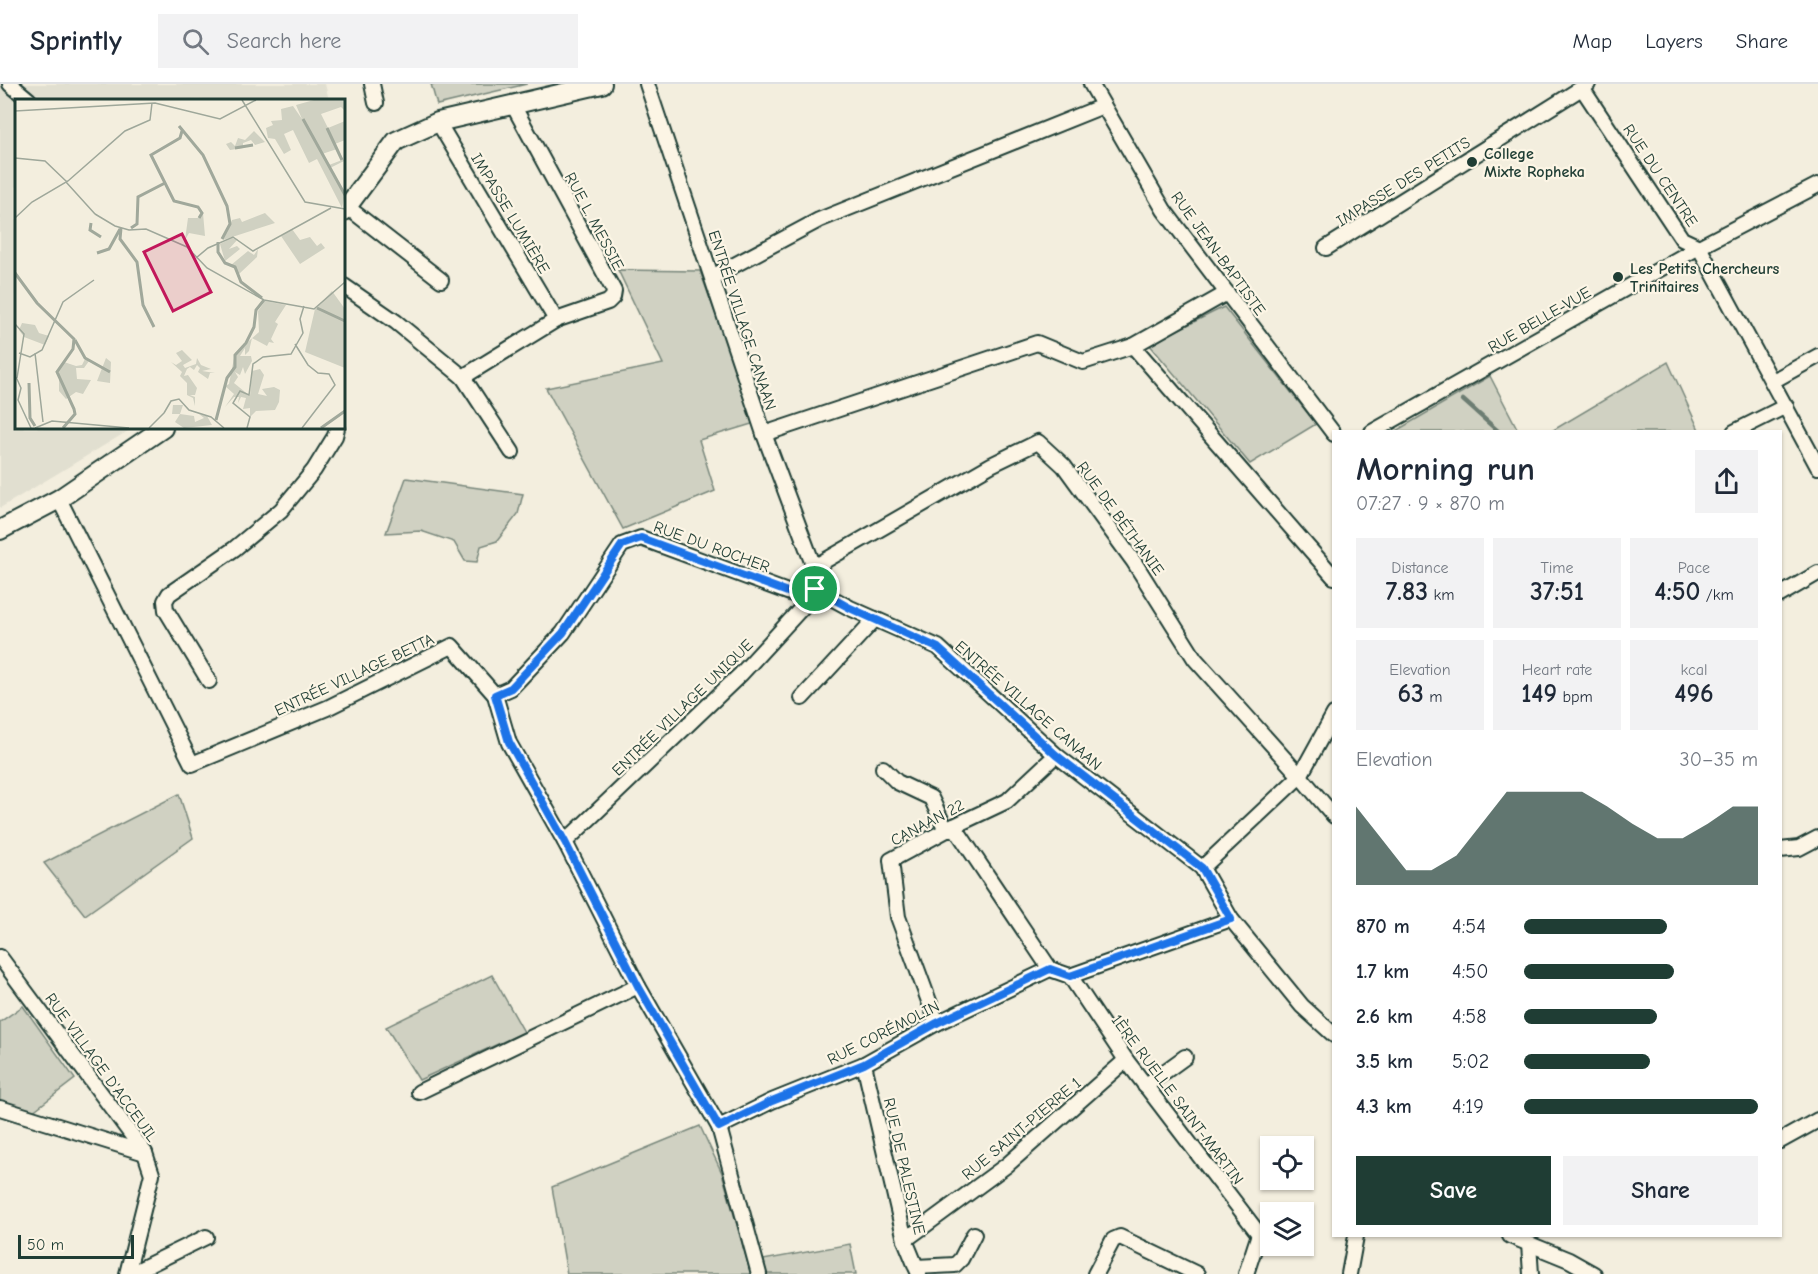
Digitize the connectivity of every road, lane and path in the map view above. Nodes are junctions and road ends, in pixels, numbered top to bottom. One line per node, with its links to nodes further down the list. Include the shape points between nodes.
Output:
1 (10, 84): 7 (street)
2 (372, 84): 8 (street)
3 (602, 84): 9 (street)
4 (647, 84): 16 (street, ENTRÉE VILLAGE CANAAN)
5 (1090, 84): 10 (street, RUE JEAN-BAPTISTE)
6 (1585, 86): 14 (street, RUE DU CENTRE, via 1682,239); 15 (street, IMPASSE DES PETITS)
7 (28, 99)
8 (376, 103)
9 (513, 105): 11 (street); 20 (street, RUE L. MESSIE, via 614,291 608,302)
10 (1103, 106): 16 (street, via 819,220); 19 (street, RUE JEAN-BAPTISTE, via 1164,210)
11 (438, 122): 13 (street, via 396,141); 20 (street, IMPASSE LUMIÈRE)
12 (1818, 185): 14 (street, RUE BELLE-VUE)
13 (345, 209): 17 (street)
14 (1699, 247): 24 (street, RUE DU CENTRE); 28 (street, RUE BELLE-VUE)
15 (1326, 248)
16 (712, 277): 31 (street, ENTRÉE VILLAGE CANAAN)
17 (441, 280)
18 (345, 287): 23 (street)
19 (1227, 293): 21 (street); 30 (street, RUE JEAN-BAPTISTE)
20 (556, 320): 23 (street, RUE L. MESSIE)
21 (1133, 346): 31 (street, via 1083,362 1037,343); 38 (street)
22 (1818, 356): 24 (street)
23 (463, 377): 32 (street)
24 (1773, 381): 25 (street, RUE DU CENTRE)
25 (1786, 406): 29 (street); 33 (street, RUE DU CENTRE)
26 (161, 429): 34 (street)
27 (337, 429): 42 (street, via 314,470 281,510 169,594 165,601 166,610)
28 (1376, 430)
29 (1738, 430)
30 (1332, 431)
31 (764, 434): 36 (street, ENTRÉE VILLAGE CANAAN)
32 (512, 452)
33 (1818, 467)
34 (59, 499): 35 (street); 43 (street, ENTRÉE VILLAGE BETTA, via 192,764 327,708 452,646)
35 (0, 530)
36 (814, 567): 39 (street, ENTRÉE VILLAGE CANAAN); 48 (street, RUE DE BÉTHANIE, via 1038,442 1064,466 1134,562 1195,659)
37 (1818, 573): 40 (street)
38 (1332, 575)
39 (812, 594): 41 (street, ENTRÉE VILLAGE CANAAN); 43 (street, RUE DU ROCHER, via 641,538 622,545 563,633 511,688); 52 (street, ENTRÉE VILLAGE UNIQUE, via 741,674)
40 (1782, 594)
41 (875, 619): 44 (street); 46 (street, ENTRÉE VILLAGE CANAAN, via 938,648)
42 (209, 681)
43 (495, 695): 52 (street, ENTRÉE VILLAGE BETTA, via 509,742)
44 (802, 698)
45 (1332, 718): 48 (street)
46 (1056, 755): 50 (street, CANAAN 22, via 1007,801); 54 (street, ENTRÉE VILLAGE CANAAN)
47 (883, 768): 50 (street, via 897,782 931,798)
48 (1300, 776): 49 (street, RUE DE BÉTHANIE); 54 (street)
49 (1332, 814)
50 (950, 828): 57 (street); 60 (street, CANAAN 22, via 891,860 898,917)
51 (1818, 838): 53 (street, via 1799,848)
52 (565, 842): 59 (street, ENTRÉE VILLAGE BETTA)
53 (1782, 850)
54 (1202, 868): 55 (street, ENTRÉE VILLAGE CANAAN)
55 (1231, 919): 58 (street); 61 (street, ENTRÉE VILLAGE CANAAN, via 1302,1006)
56 (0, 957): 71 (street, RUE VILLAGE D'ACCEUIL)
57 (1050, 969): 58 (street); 60 (street, RUE CORÉMOLIN)
58 (1070, 976): 63 (street, 1ÈRE RUELLE SAINT-MARTIN)
59 (638, 986): 66 (street); 69 (street, ENTRÉE VILLAGE BETTA)
60 (937, 1023): 64 (street, RUE CORÉMOLIN)
61 (1332, 1033)
62 (1185, 1057): 65 (street)
63 (1126, 1060): 65 (street, 1ÈRE RUELLE SAINT-MARTIN); 76 (street, RUE SAINT-PIERRE 1, via 1007,1165)
64 (864, 1064): 69 (street, RUE CORÉMOLIN); 76 (street, RUE DE PALESTINE)
65 (1145, 1086): 83 (street, 1ÈRE RUELLE SAINT-MARTIN, via 1259,1234)
66 (418, 1092)
67 (0, 1107): 71 (street)
68 (1818, 1120): 70 (street)
69 (719, 1127): 80 (street, ENTRÉE VILLAGE BETTA)
70 (1782, 1140)
71 (145, 1153): 79 (street, RUE VILLAGE D'ACCEUIL, via 153,1174)
72 (974, 1234): 78 (street, via 955,1264)
73 (206, 1237): 79 (street)
74 (1356, 1237): 84 (street)
75 (1512, 1237): 77 (street)
76 (904, 1239): 78 (street, RUE DE PALESTINE)
77 (1529, 1244): 85 (street); 86 (street)
78 (918, 1270)
79 (129, 1274)
80 (759, 1274)
81 (1095, 1274): 82 (street, via 1113,1240 1120,1237)
82 (1197, 1274)
83 (1246, 1274)
84 (1349, 1274)
85 (1530, 1274)
86 (1594, 1274)

